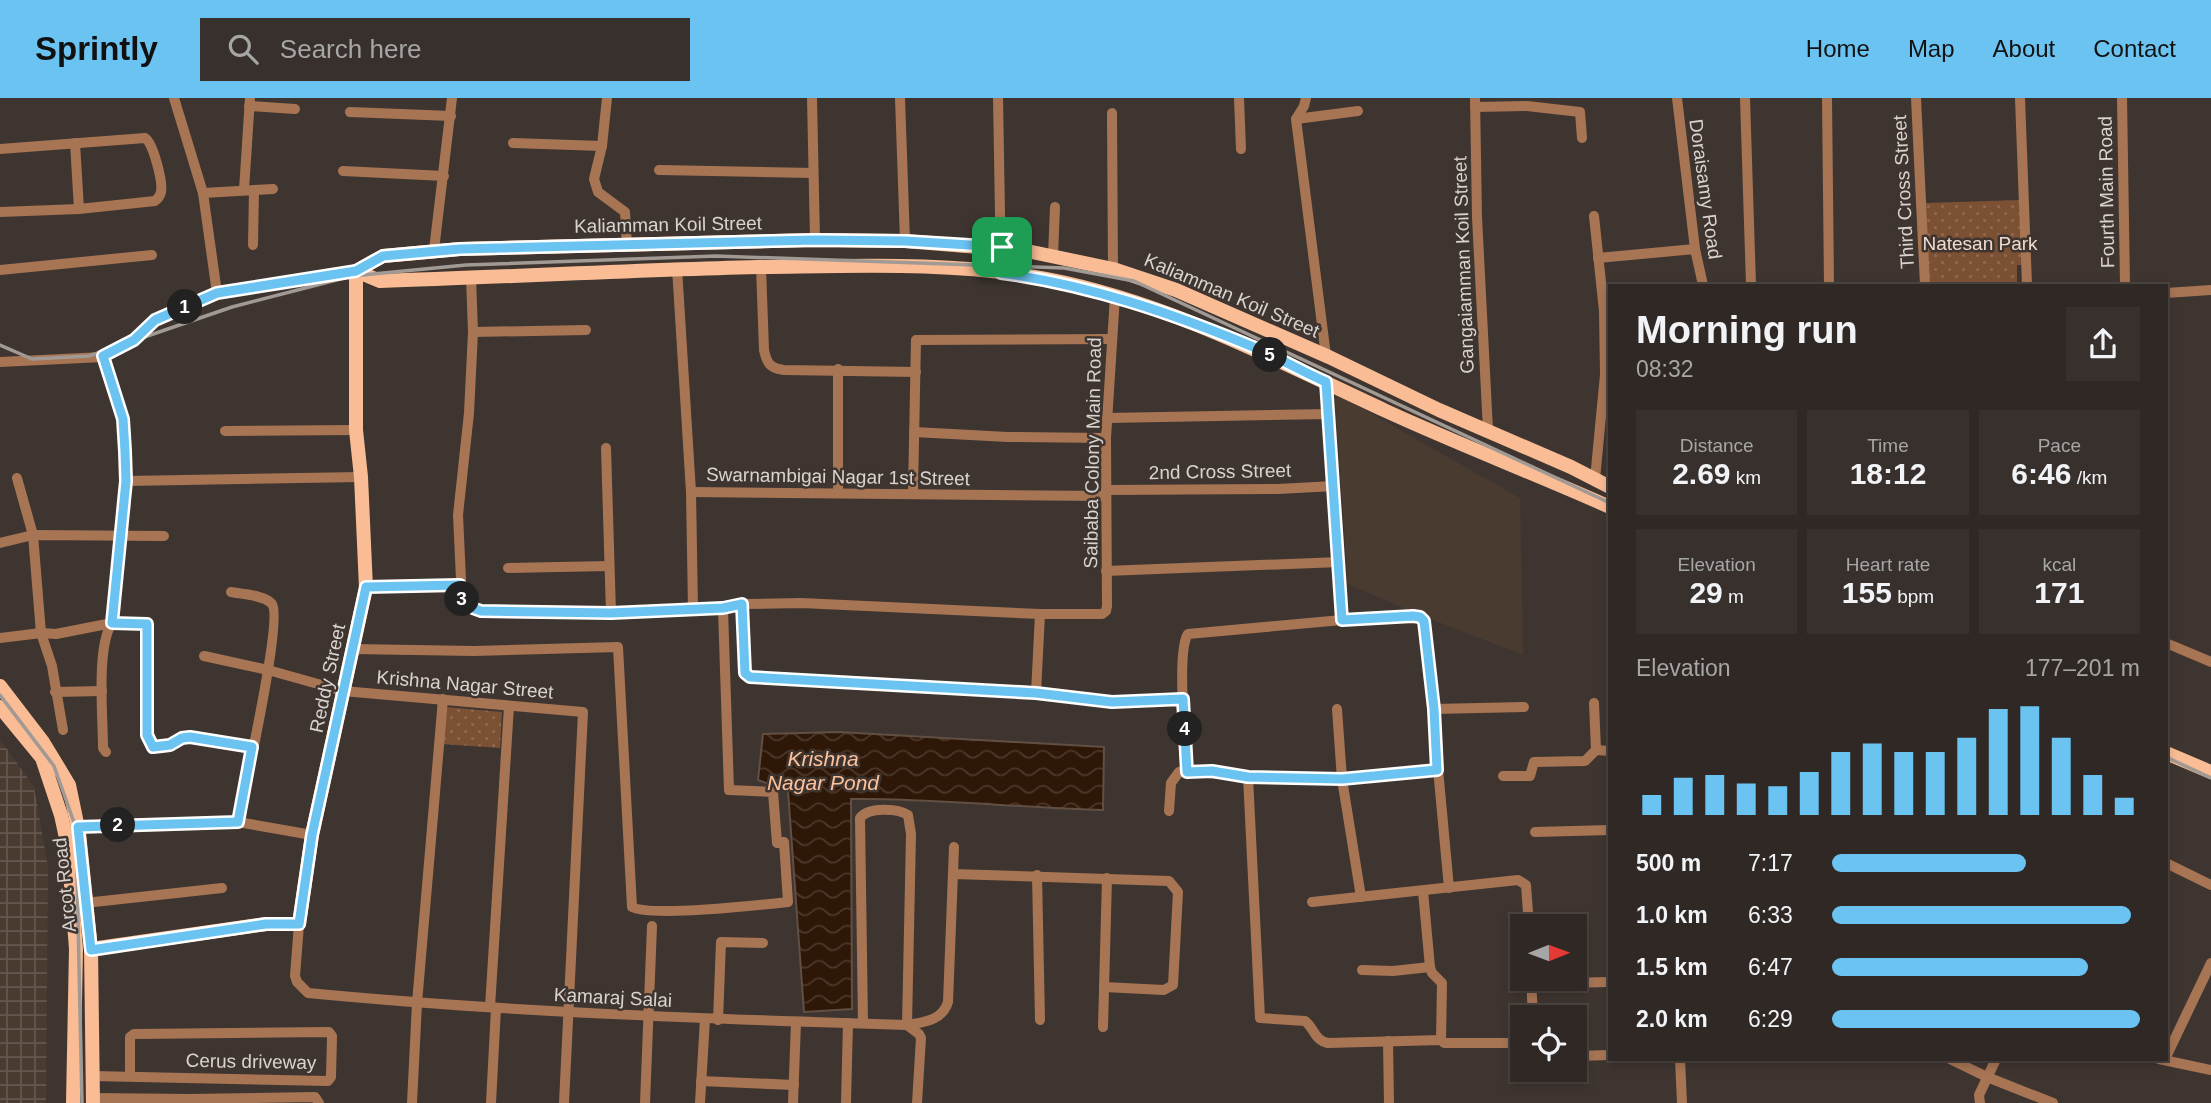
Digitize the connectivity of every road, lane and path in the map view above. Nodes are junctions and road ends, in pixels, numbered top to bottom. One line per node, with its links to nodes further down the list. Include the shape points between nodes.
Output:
1 (174, 98): 36 (street)
2 (453, 98): 22 (street)
3 (607, 98): 27 (street)
4 (812, 98): 32 (street)
5 (900, 98): 42 (street)
6 (998, 98): 45 (street)
7 (1239, 98): 29 (street)
8 (1306, 98): 23 (street)
9 (1677, 98): 46 (street, Doraisamy Road)
10 (1745, 98): 59 (street)
11 (1827, 98): 60 (street)
12 (1916, 98): 61 (street, Third Cross Street)
13 (2020, 98): 62 (street)
14 (2122, 98): 63 (street, Fourth Main Road)
15 (250, 102): 18 (street); 35 (street)
16 (1475, 102): 17 (street); 80 (street, Gangaiamman Koil Street, via 1476,217)
17 (1527, 102): 24 (street, via 1580,112)
18 (295, 109)
19 (350, 111): 22 (street)
20 (1358, 111): 23 (street)
21 (1112, 113): 53 (street)
22 (451, 116): 33 (street)
23 (1296, 119): 72 (street)
24 (1582, 138)
25 (75, 143): 28 (street); 38 (street); 38 (street, via 149,139 162,185 155,201)
26 (513, 143): 27 (street)
27 (602, 146): 44 (street, via 594,179 598,192 625,212)
28 (0, 149)
29 (1241, 149)
30 (659, 170): 32 (street)
31 (343, 171): 33 (street)
32 (813, 173): 41 (street)
33 (444, 176): 47 (street)
34 (273, 189): 35 (street)
35 (249, 190): 36 (street); 43 (street)
36 (203, 193): 65 (street)
37 (1055, 208): 49 (street)
38 (79, 209): 39 (street)
39 (0, 212)
40 (1594, 216): 50 (street)
41 (815, 240): 42 (main road, Kaliamman Koil Street); 44 (main road, Kaliamman Koil Street)
42 (905, 241): 45 (main road, Kaliamman Koil Street)
43 (253, 245)
44 (627, 245): 47 (main road, Kaliamman Koil Street)
45 (1002, 247): 49 (main road, Kaliamman Koil Street); 56 (street)
46 (1695, 249): 50 (street); 58 (street, Doraisamy Road)
47 (434, 250): 55 (main road, Kaliamman Koil Street, via 383,256)
48 (152, 255): 54 (street)
49 (1053, 256): 53 (main road, Kaliamman Koil Street)
50 (1598, 258): 87 (street, via 1605,375)
51 (761, 267): 52 (main road, Kaliamman Koil Street); 56 (main road, Kaliamman Koil Street, via 904,267); 74 (street, via 767,362 784,370)
52 (677, 268): 57 (main road, Kaliamman Koil Street); 91 (street)
53 (1113, 269): 72 (main road, Kaliamman Koil Street, via 1176,290)
54 (0, 270)
55 (356, 271): 57 (main road, Kaliamman Koil Street, via 380,281); 65 (street, Kaliamman Koil Street); 79 (main road, Reddy Street)
56 (1001, 273): 67 (main road, Kaliamman Koil Street)
57 (471, 278): 69 (street)
58 (1703, 284)
59 (1751, 284)
60 (1829, 284)
61 (1925, 284)
62 (2027, 284)
63 (2125, 284)
64 (2211, 290): 66 (street)
65 (217, 293): 71 (street, Kaliamman Koil Street, via 155,320 134,340)
66 (2168, 293)
67 (1115, 296): 70 (street, Saibaba Colony Main Road); 76 (main road, Kaliamman Koil Street, via 1260,350)
68 (586, 330): 69 (street)
69 (473, 332): 105 (street, via 458,515)
70 (1112, 339): 75 (street, via 922,338 915,343); 78 (street, Saibaba Colony Main Road)
71 (103, 356): 73 (street, Kaliamman Koil Street); 88 (street, via 123,419)
72 (1326, 356): 80 (main road, Kaliamman Koil Street)
73 (0, 362)
74 (838, 369): 75 (street); 92 (street)
75 (916, 372): 82 (street)
76 (1326, 382): 77 (street); 96 (main road, Kaliamman Koil Street)
77 (1328, 414): 78 (street); 89 (street)
78 (1107, 418): 83 (street, Saibaba Colony Main Road)
79 (356, 430): 81 (street); 85 (main road, Reddy Street)
80 (1488, 430): 87 (main road, Kaliamman Koil Street)
81 (225, 431)
82 (914, 432): 83 (street); 93 (street)
83 (1105, 438): 94 (street, Saibaba Colony Main Road)
84 (606, 447): 102 (street)
85 (361, 477): 88 (street); 106 (main road, Reddy Street)
86 (17, 478): 97 (street)
87 (1595, 479): 90 (main road, Kaliamman Koil Street)
88 (126, 481): 98 (street)
89 (1334, 486): 94 (street, 2nd Cross Street); 101 (street)
90 (1608, 486)
91 (691, 492): 92 (street, Swarnambigai Nagar 1st Street); 110 (street)
92 (838, 492): 93 (street, Swarnambigai Nagar 1st Street)
93 (913, 492): 95 (street, Swarnambigai Nagar 1st Street)
94 (1105, 493): 95 (street, 2nd Cross Street); 104 (street, Saibaba Colony Main Road)
95 (985, 495)
96 (1608, 506)
97 (33, 535): 98 (street); 100 (street); 115 (street)
98 (119, 535): 99 (street); 114 (street)
99 (164, 536)
100 (0, 543)
101 (1340, 562): 104 (street); 113 (street)
102 (609, 566): 103 (street); 111 (street)
103 (508, 568)
104 (1106, 571): 112 (street, Saibaba Colony Main Road, via 1106,611 1096,615)
105 (460, 585): 106 (street); 111 (street, via 462,601 481,611)
106 (366, 587): 118 (main road, Reddy Street)
107 (230, 592): 121 (street, via 273,605)
108 (742, 604): 109 (street); 112 (street); 126 (street, via 748,677)
109 (723, 608): 110 (street); 118 (street, via 729,790 773,792 777,843 785,842 788,902 654,910 632,906 618,647)
110 (692, 609): 111 (street)
111 (611, 613)
112 (1040, 614): 126 (street)
113 (1342, 620): 128 (street, via 1188,635); 134 (street, via 1420,617)
114 (112, 623): 115 (street); 123 (street, via 104,641); 136 (street, via 147,624 147,735 153,747 190,737)
115 (41, 633): 116 (street); 125 (street)
116 (0, 638)
117 (2168, 644): 120 (street)
118 (353, 649): 124 (main road, Reddy Street)
119 (204, 656): 121 (street, Krishna Nagar Street)
120 (2211, 662)
121 (268, 670): 124 (street, Krishna Nagar Street); 136 (street)
122 (0, 686): 149 (main road, Arcot Road)
123 (103, 691): 125 (street); 139 (street)
124 (343, 691): 127 (street, Krishna Nagar Street); 156 (main road, Reddy Street)
125 (55, 692): 135 (street)
126 (1036, 693): 128 (street, via 1112,702)
127 (443, 699): 130 (street, Krishna Nagar Street); 180 (street)
128 (1183, 699): 143 (street)
129 (1594, 703): 137 (street)
130 (509, 706): 181 (street); 182 (street, Krishna Nagar Street, via 583,712)
131 (0, 707): 150 (main road, Arcot Road, via 42,758)
132 (1524, 707): 134 (street)
133 (1337, 709): 147 (street)
134 (1434, 709): 142 (street)
135 (63, 730)
136 (252, 747): 152 (street)
137 (1596, 750): 138 (street); 145 (street, via 1586,761 1537,761 1530,776)
138 (1608, 751)
139 (106, 752)
140 (2168, 754): 144 (main road)
141 (2168, 764): 148 (main road)
142 (1437, 770): 147 (street); 164 (street)
143 (1187, 772): 146 (street); 151 (street, via 1173,778)
144 (2211, 772)
145 (1503, 776)
146 (1248, 777): 147 (street); 193 (street, via 1260,1018 1305,1021 1315,1037 1328,1043)
147 (1342, 779): 166 (street)
148 (2211, 782)
149 (69, 785): 150 (street); 153 (main road, Arcot Road)
150 (52, 789): 211 (main road, Arcot Road, via 68,847 76,949)
151 (1169, 811)
152 (238, 822): 153 (street); 156 (street)
153 (78, 827): 168 (main road, Arcot Road)
154 (1608, 830): 155 (street)
155 (1535, 832)
156 (312, 835): 170 (main road, Reddy Street)
157 (954, 847): 159 (street)
158 (2168, 866): 162 (street)
159 (953, 874): 160 (street); 187 (street, Kamaraj Salai, via 947,1008 930,1021)
160 (1037, 875): 161 (street); 188 (street)
161 (1107, 878): 179 (street); 179 (street, via 1169,881 1177,888 1178,898 1173,985 1164,990)
162 (2211, 884)
163 (222, 888): 168 (street)
164 (1449, 888): 165 (street); 169 (street, via 1518,880 1526,885)
165 (1423, 891): 166 (street); 175 (street)
166 (1361, 897): 167 (street)
167 (1312, 902)
168 (85, 903): 173 (main road, Arcot Road)
169 (1528, 914)
170 (299, 924): 173 (main road, via 266,924); 180 (street, Kamaraj Salai, via 295,976 302,989)
171 (652, 926): 183 (street)
172 (763, 943): 186 (street, via 721,942)
173 (91, 950): 203 (main road, Arcot Road)
174 (2211, 963): 195 (street)
175 (1430, 967): 176 (street); 192 (street, via 1442,983)
176 (1362, 970)
177 (1587, 982): 178 (street)
178 (1608, 982)
179 (1104, 987): 191 (street)
180 (417, 1003): 181 (street, Kamaraj Salai); 213 (street)
181 (493, 1008): 182 (street, Kamaraj Salai); 214 (street)
182 (568, 1012): 183 (street, Kamaraj Salai); 215 (street)
183 (649, 1016): 184 (street, Kamaraj Salai); 216 (street)
184 (705, 1019): 186 (street, Kamaraj Salai); 206 (street)
185 (862, 1019): 187 (street, Kamaraj Salai); 187 (street, via 860,818 868,811 902,811 908,815 911,834); 190 (street, Kamaraj Salai)
186 (718, 1020): 189 (street, Kamaraj Salai)
187 (907, 1020): 220 (street, via 921,1038)
188 (1040, 1020)
189 (796, 1021): 190 (street, Kamaraj Salai); 207 (street)
190 (848, 1023): 219 (street)
191 (1103, 1027)
192 (1441, 1040): 193 (street); 194 (street)
193 (1388, 1041): 221 (street)
194 (1510, 1043)
195 (2168, 1051)
196 (1608, 1055): 197 (street)
197 (1587, 1056)
198 (2168, 1060): 202 (street)
199 (1680, 1061): 222 (street)
200 (1954, 1061): 205 (street)
201 (1995, 1061): 205 (street)
202 (2211, 1070)
203 (92, 1076): 204 (street, Cerus driveway); 208 (main road, Arcot Road)
204 (130, 1076): 204 (street, Cerus driveway, via 328,1081 332,1036 329,1032 131,1035)
205 (1987, 1077): 223 (street); 224 (street)
206 (701, 1081): 207 (street); 217 (street)
207 (794, 1085): 218 (street)
208 (93, 1100): 209 (street)
209 (190, 1101): 210 (street)
210 (238, 1101): 212 (street, via 315,1097)
211 (73, 1103)
212 (319, 1103)
213 (412, 1103)
214 (491, 1103)
215 (564, 1103)
216 (645, 1103)
217 (700, 1103)
218 (793, 1103)
219 (846, 1103)
220 (917, 1103)
221 (1389, 1103)
222 (1682, 1103)
223 (1980, 1103)
224 (2053, 1103)

